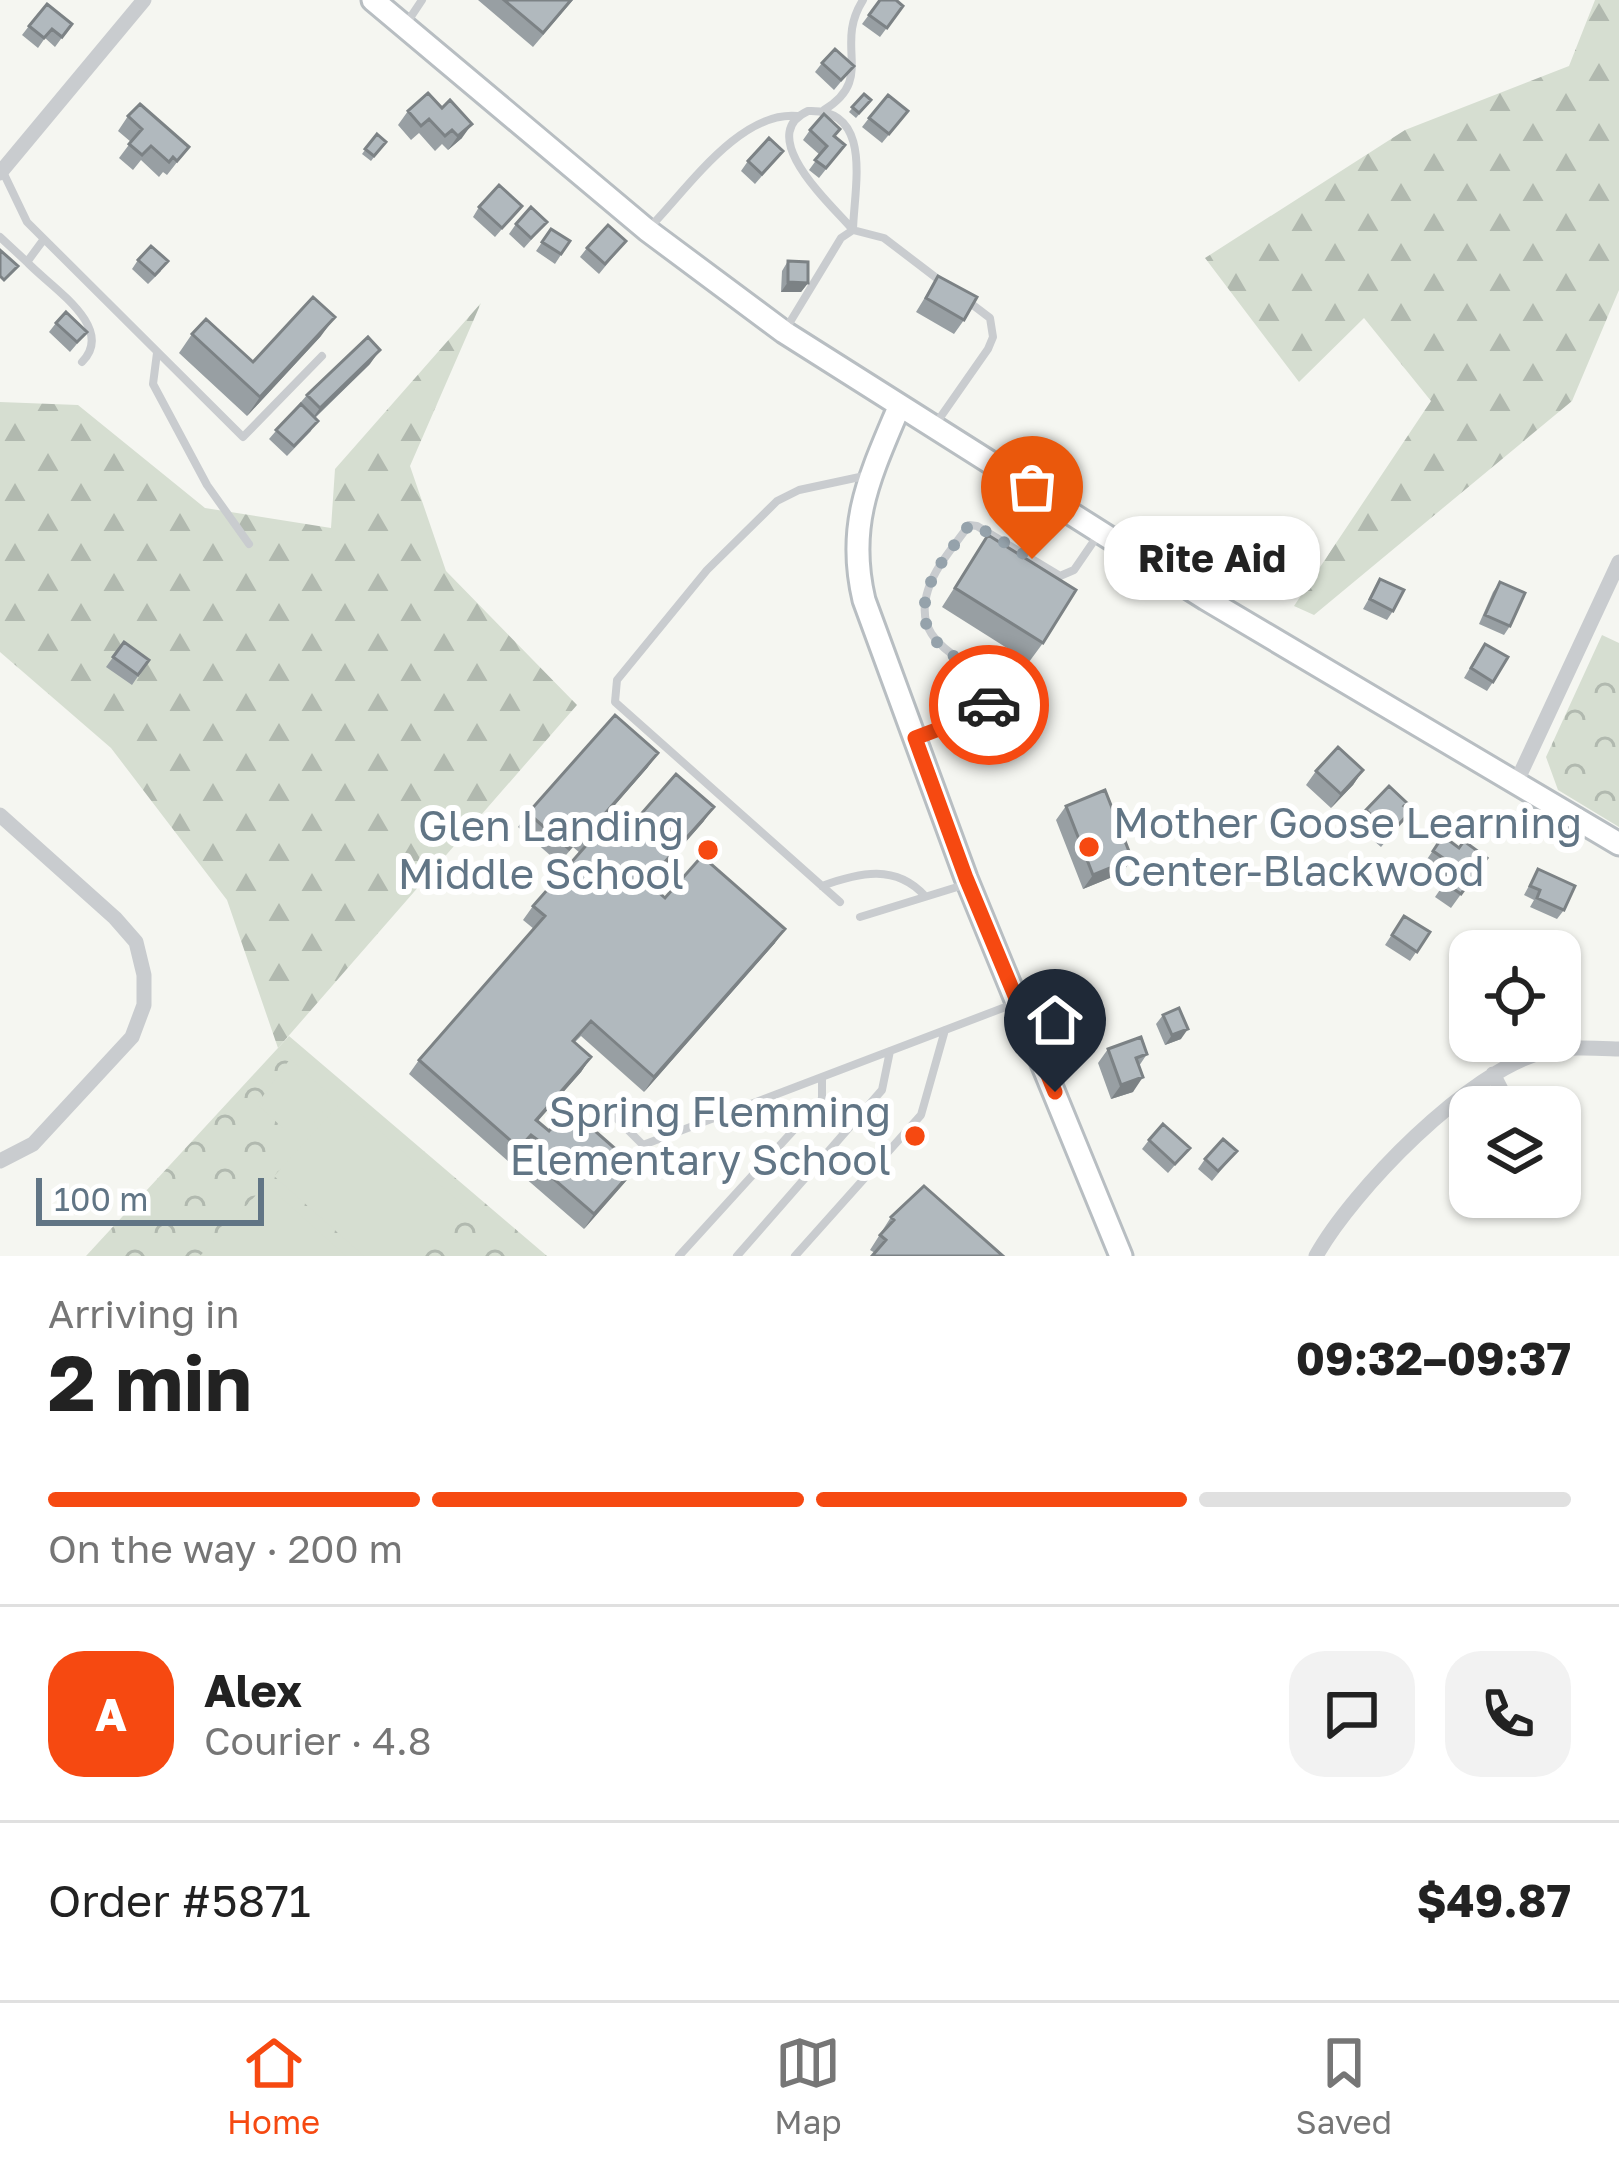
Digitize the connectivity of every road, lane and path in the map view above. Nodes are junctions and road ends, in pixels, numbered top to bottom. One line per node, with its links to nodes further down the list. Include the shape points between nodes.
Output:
1 (144, 0): 8 (street)
2 (373, 0): 5 (main road)
3 (422, 0): 5 (lane)
4 (863, 0): 6 (lane, via 849,27 850,86)
5 (405, 26): 9 (main road)
6 (823, 111): 7 (lane); 10 (lane, via 856,144)
7 (797, 116): 9 (lane, via 760,121 739,134); 10 (lane, via 797,166)
8 (1, 171): 12 (lane)
9 (647, 230): 14 (main road)
10 (853, 230): 14 (lane); 19 (lane, via 884,238 990,318 988,349)
11 (0, 237): 13 (lane)
12 (44, 239): 13 (lane); 15 (lane)
13 (27, 262): 17 (lane, via 93,333)
14 (784, 332): 18 (main road)
15 (157, 351): 16 (lane, via 244,437); 22 (lane, via 153,384)
16 (322, 356)
17 (82, 362)
18 (899, 407): 19 (main road); 20 (main road)
19 (933, 428): 21 (main road)
20 (871, 475): 24 (main road, via 856,530 858,572); 29 (lane, via 777,501 707,570 617,680 616,702)
21 (1100, 532): 24 (lane, via 1074,570 1060,576 969,525 931,582 926,615 937,645 985,679 989,706); 25 (main road)
22 (249, 544)
23 (1619, 562): 25 (street)
24 (915, 738): 28 (main road)
25 (1516, 783): 27 (main road)
26 (0, 814): 41 (street, via 126,930 144,975 133,1036 33,1144)
27 (1619, 844)
28 (969, 883): 30 (lane); 33 (main road)
29 (822, 886): 30 (lane, via 885,872); 31 (lane)
30 (926, 897): 32 (lane)
31 (840, 902)
32 (860, 917)
33 (1018, 1002): 34 (lane); 45 (main road)
34 (945, 1030): 36 (lane); 44 (lane, via 921,1115)
35 (1619, 1049): 37 (street, via 1541,1052)
36 (890, 1051): 38 (lane); 43 (lane, via 882,1090)
37 (1493, 1074): 39 (street); 46 (street, via 1400,1153)
38 (822, 1077): 40 (lane, via 643,1145); 42 (lane, via 822,1100)
39 (1499, 1086)
40 (602, 1104)
41 (0, 1161)
42 (679, 1256)
43 (737, 1256)
44 (795, 1256)
45 (1121, 1256)
46 (1316, 1256)

